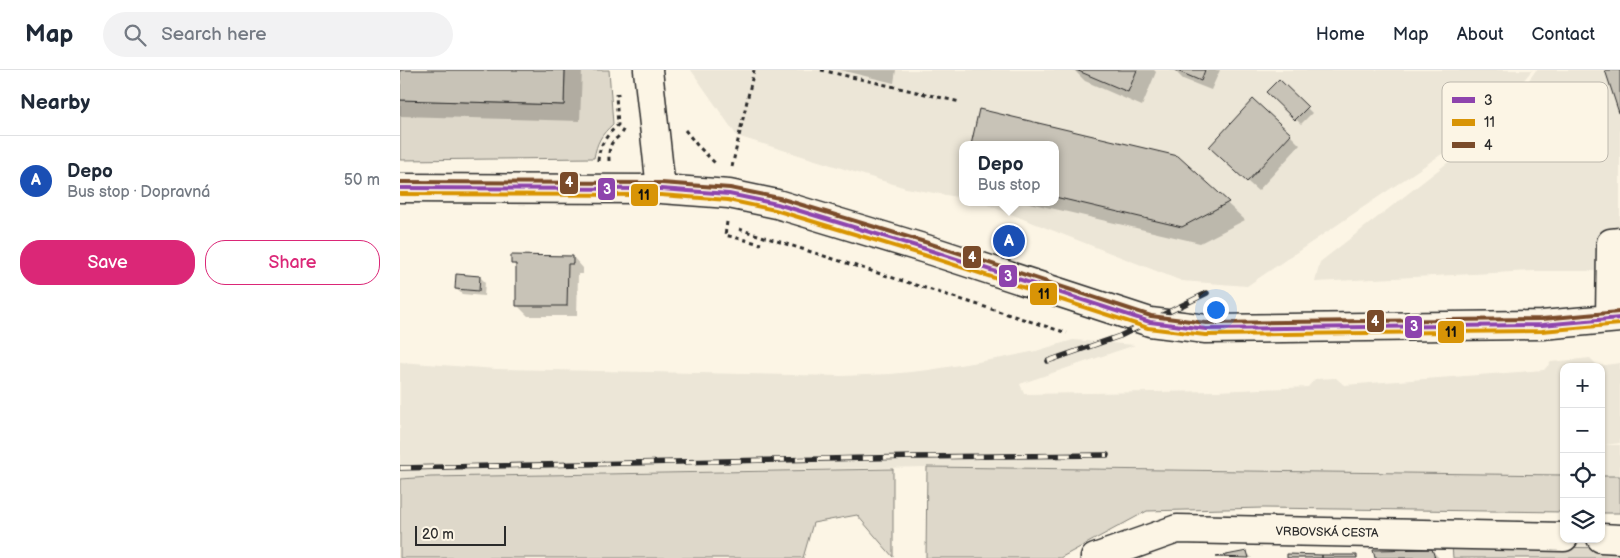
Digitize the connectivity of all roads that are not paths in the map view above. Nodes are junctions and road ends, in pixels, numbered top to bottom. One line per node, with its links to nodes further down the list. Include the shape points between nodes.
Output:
1 (648, 70): 3 (street)
2 (400, 188): 3 (street)
3 (661, 189): 5 (street, via 723,205 777,204 1150,322 1206,330 1542,325)
4 (1620, 242): 5 (street, via 1611,243)
5 (1615, 318)
6 (1560, 537): 9 (street, VRBOVSKÁ CESTA, via 1177,529)
7 (1605, 538): 8 (street)
8 (1620, 539)
9 (1094, 558)

